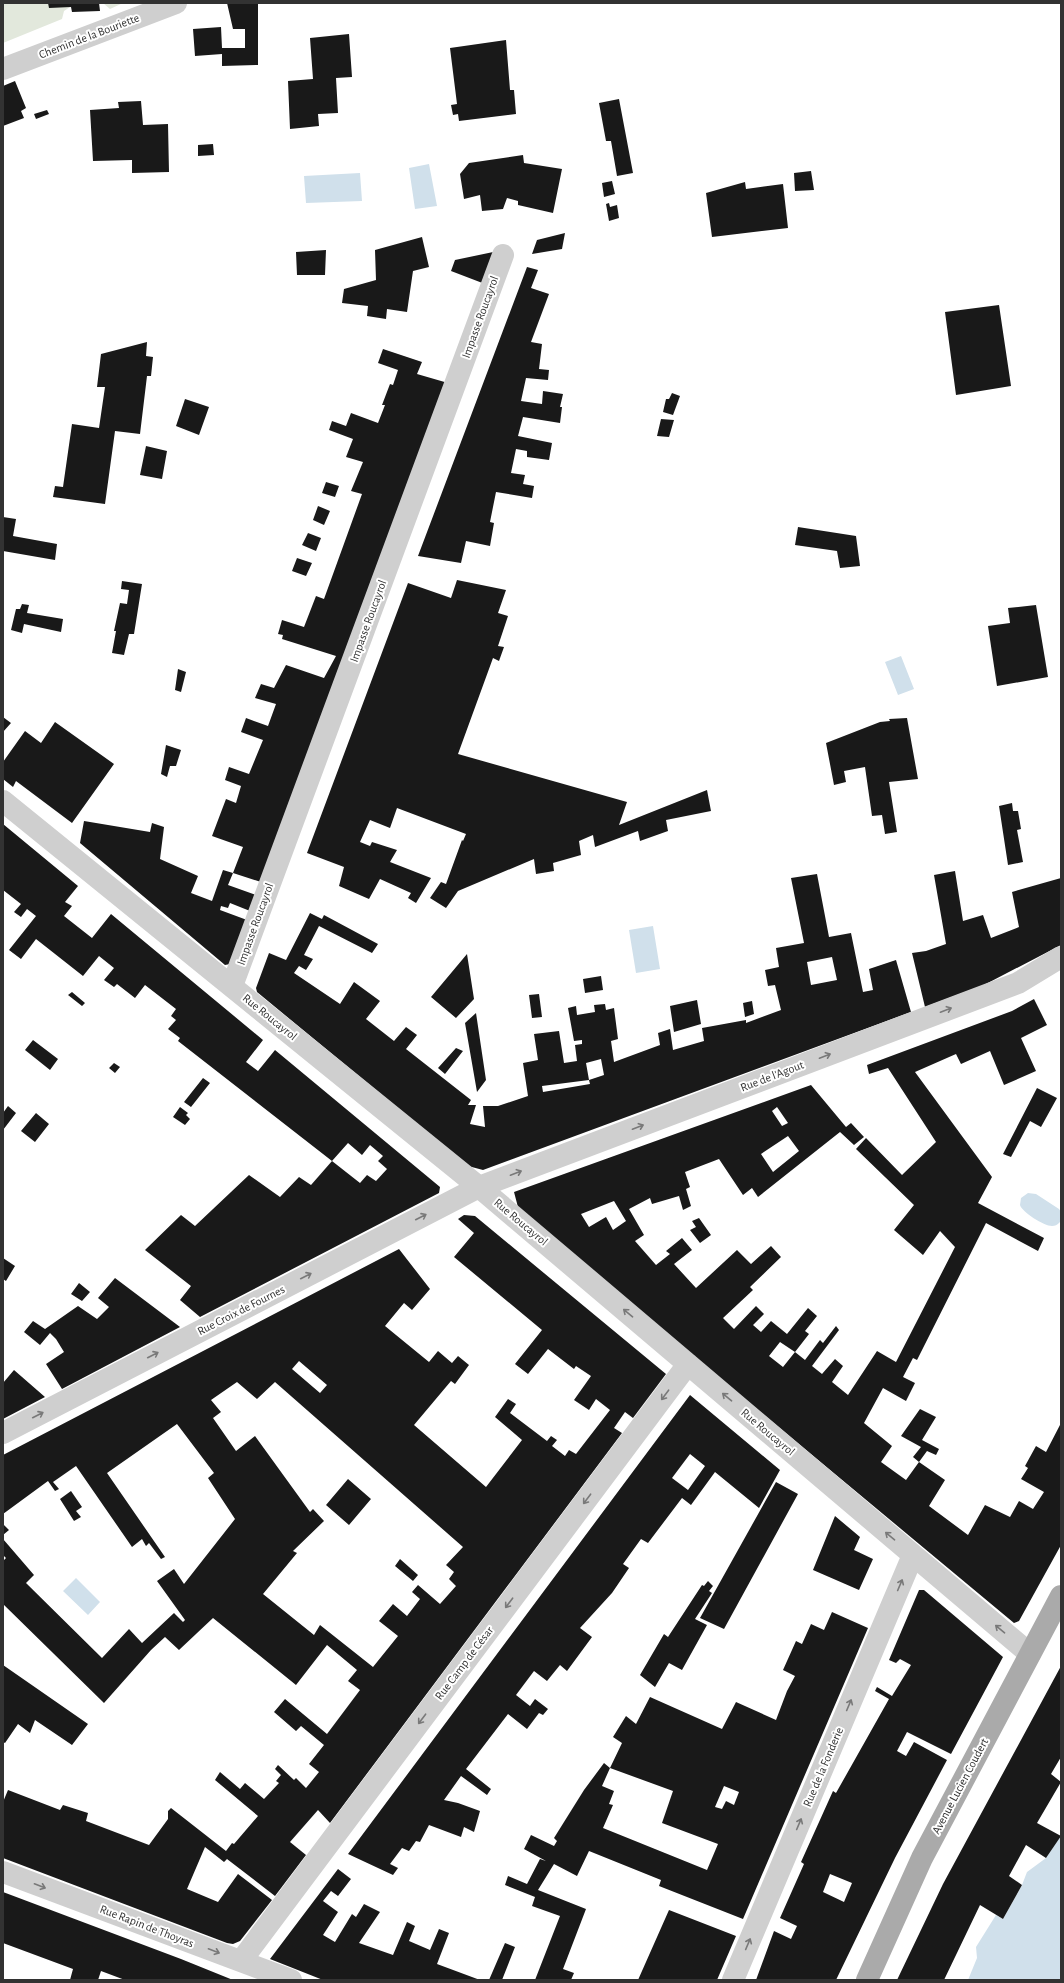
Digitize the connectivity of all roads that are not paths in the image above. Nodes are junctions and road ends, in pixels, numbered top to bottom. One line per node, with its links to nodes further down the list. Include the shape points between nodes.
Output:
1 (176, 3): 2 (street, Chemin de la Bouriette)
2 (3, 69)
3 (503, 255): 6 (street, Impasse Roucayrol)
4 (3, 801): 6 (street, Rue Roucayrol)
5 (1061, 957): 7 (street, Rue de l'Agout, one-way to 5, via 1018,983)
6 (232, 986): 7 (street, Rue Roucayrol)
7 (480, 1187): 8 (street, Rue Roucayrol, one-way to 7); 9 (street, Rue Croix de Fournes, one-way to 7)
8 (688, 1364): 10 (street, Rue Roucayrol, one-way to 8); 14 (street, Rue Camp de César, one-way to 14)
9 (3, 1433)
10 (913, 1555): 12 (street, Rue Roucayrol, one-way to 10); 16 (street, Rue de la Fonderie, one-way to 10)
11 (1061, 1596): 12 (main road, Avenue Lucien Coudert)
12 (1030, 1654): 17 (main road, Avenue Lucien Coudert, via 922,1858)
13 (3, 1872): 14 (street, Rue Rapin de Thoyras, one-way to 14)
14 (241, 1961): 15 (street, Rue Rapin de Thoyras)
15 (291, 1980)
16 (733, 1980)
17 (866, 1980)

